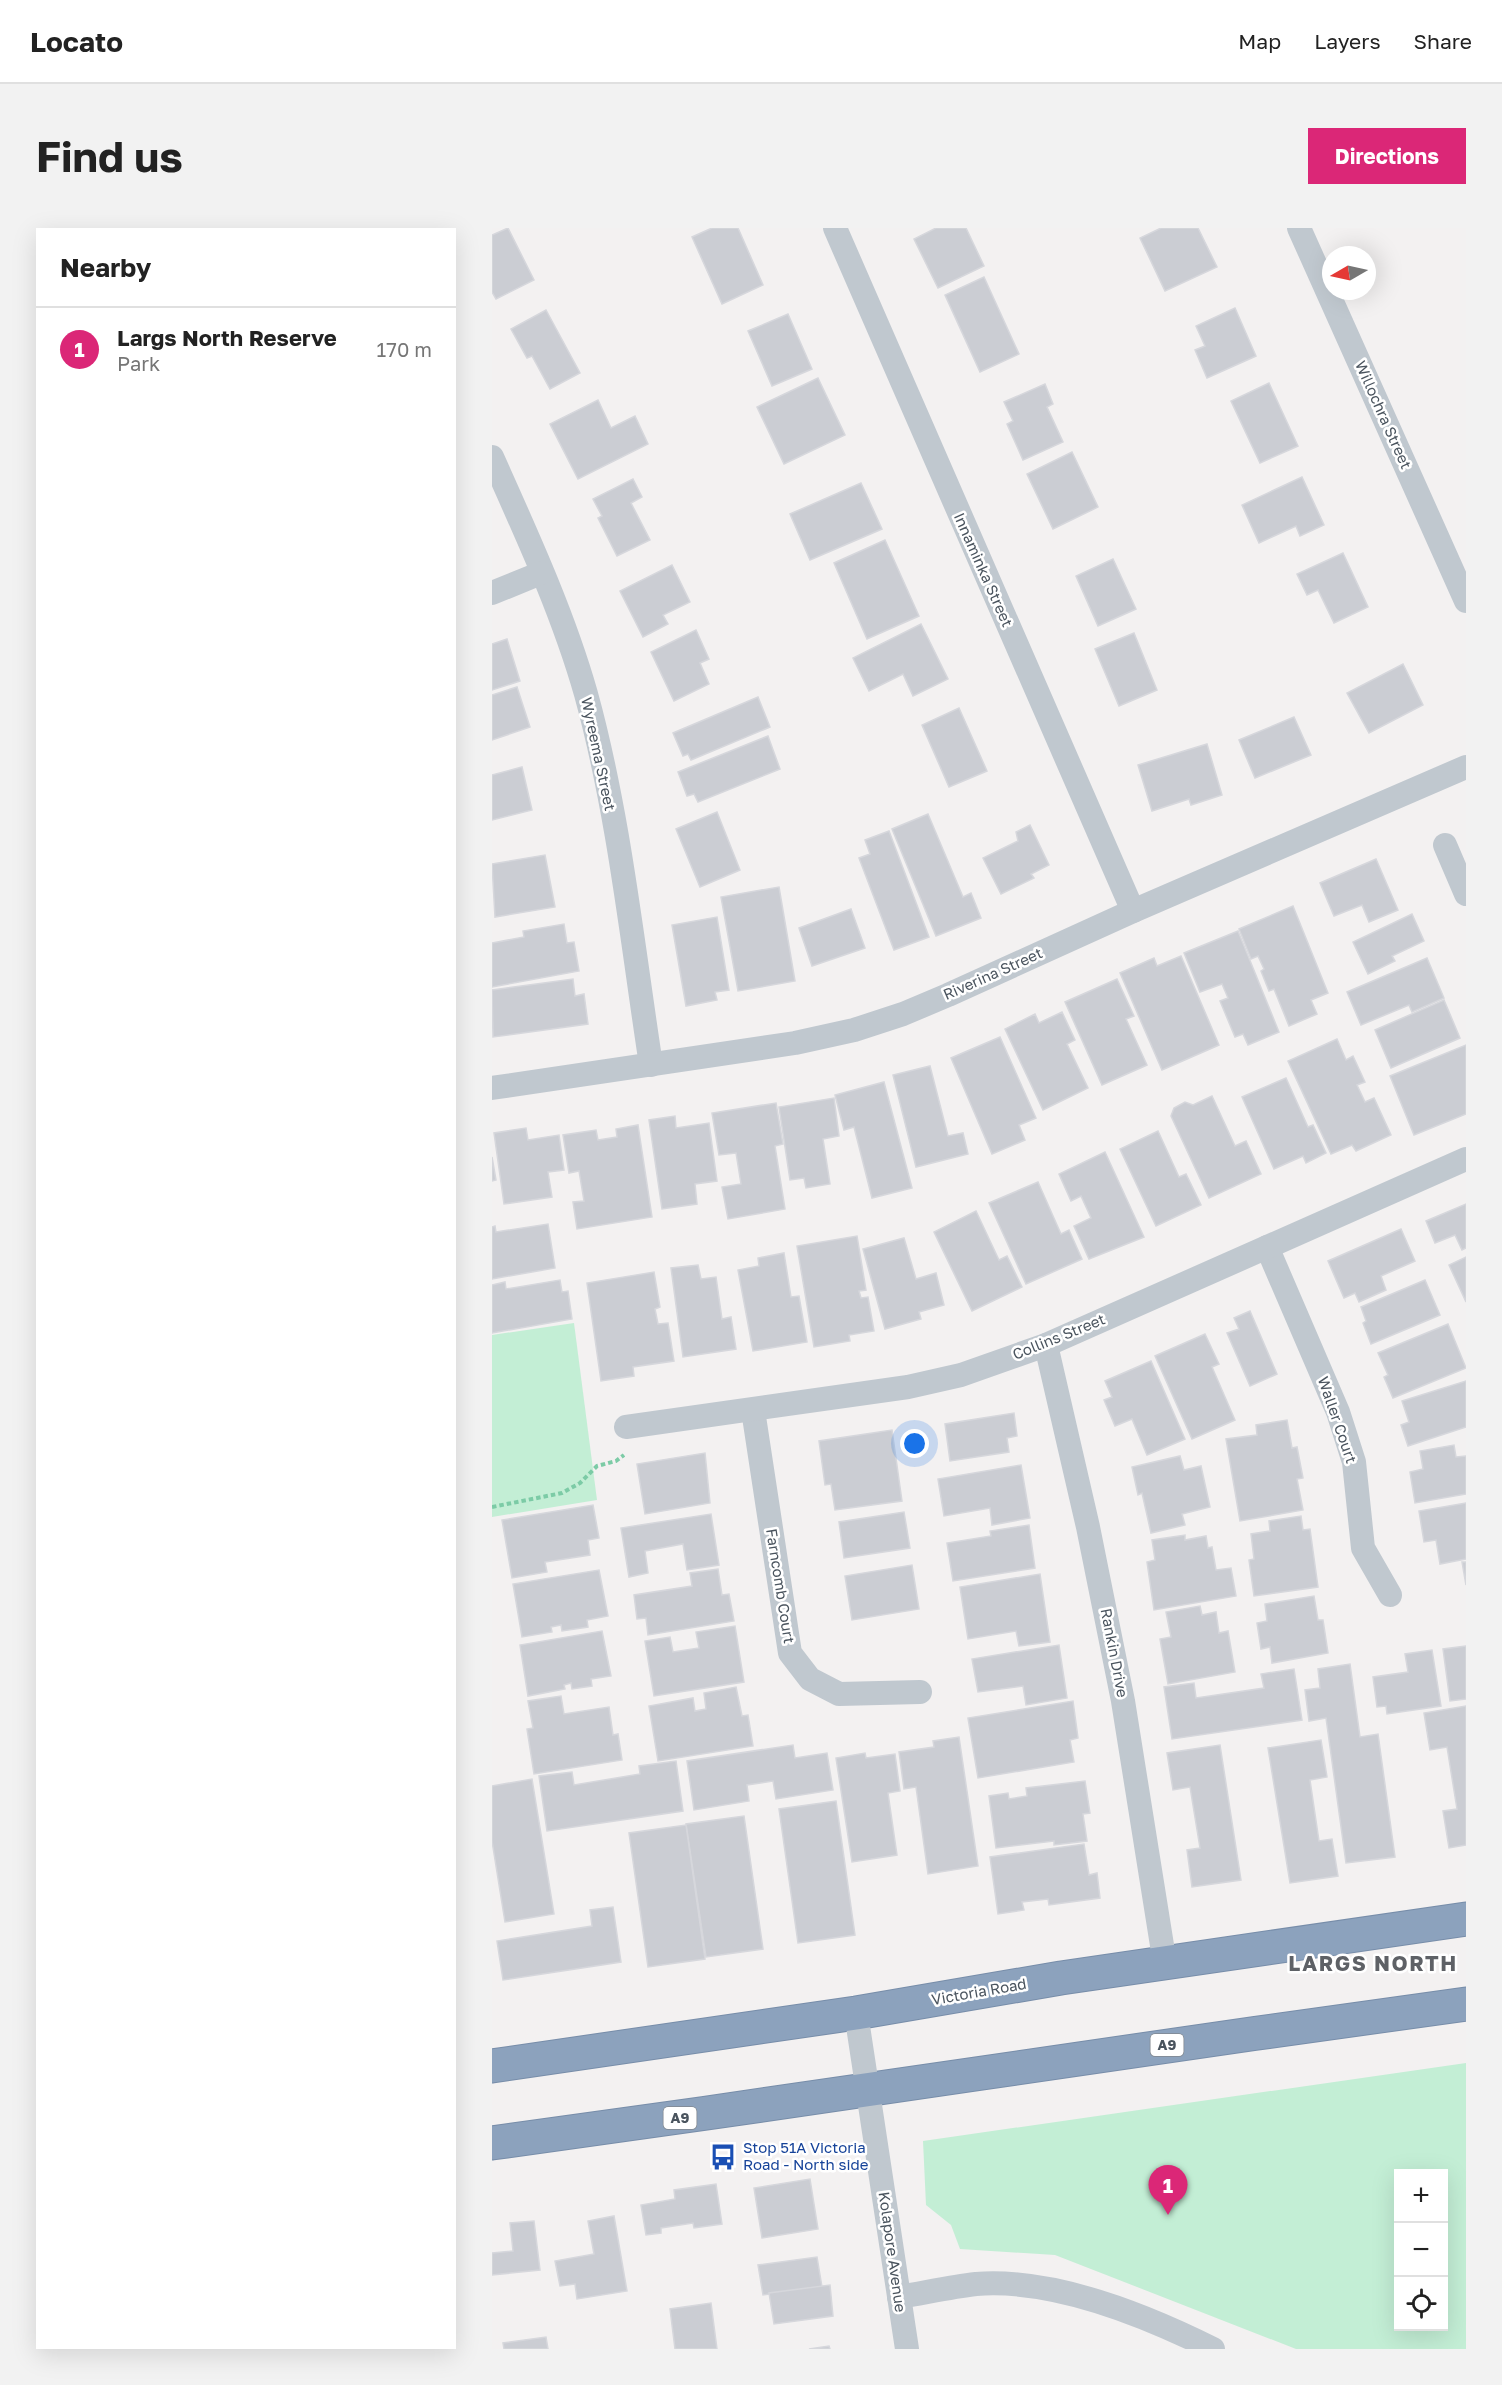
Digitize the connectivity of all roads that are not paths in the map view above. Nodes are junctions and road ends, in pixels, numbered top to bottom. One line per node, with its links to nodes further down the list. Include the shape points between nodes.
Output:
1 (835, 228): 10 (street, Innaminka Street)
2 (1299, 228): 6 (street, Willochra Street)
3 (492, 457): 4 (street, Wyreema Street)
4 (541, 573): 5 (street); 11 (street, Wyreema Street, via 585,693 607,787)
5 (492, 593)
6 (1466, 601)
7 (1466, 767): 10 (street, Riverina Street)
8 (1445, 845): 9 (street)
9 (1466, 894)
10 (1134, 911): 11 (street, Riverina Street, via 903,1014 854,1030)
11 (651, 1065): 12 (street, Riverina Street)
12 (492, 1088)
13 (1466, 1159): 14 (street, Collins Street)
14 (1267, 1247): 15 (street, Collins Street); 18 (street, Waller Court, via 1338,1412 1353,1462 1363,1548)
15 (1046, 1345): 16 (street, Collins Street, via 961,1375 908,1387); 21 (street, Rankin Drive, via 1123,1701)
16 (753, 1410): 17 (street, Collins Street); 19 (street, Farncomb Court, via 790,1653 810,1679 839,1695)
17 (626, 1427)
18 (1390, 1595)
19 (920, 1692)
20 (1466, 1919): 21 (highway, Victoria Road)
21 (1165, 1964): 23 (highway, Victoria Road)
22 (1466, 2004): 25 (highway, A9, via 1094,2055)
23 (856, 2013): 24 (highway, Victoria Road); 25 (street, Kolapore Avenue)
24 (492, 2066)
25 (868, 2092): 26 (highway, A9); 27 (street, Kolapore Avenue)
26 (492, 2143)
27 (899, 2297): 28 (street, Kolapore Avenue); 29 (street, via 978,2284 1043,2288 1107,2305)
28 (907, 2349)
29 (1213, 2349)

